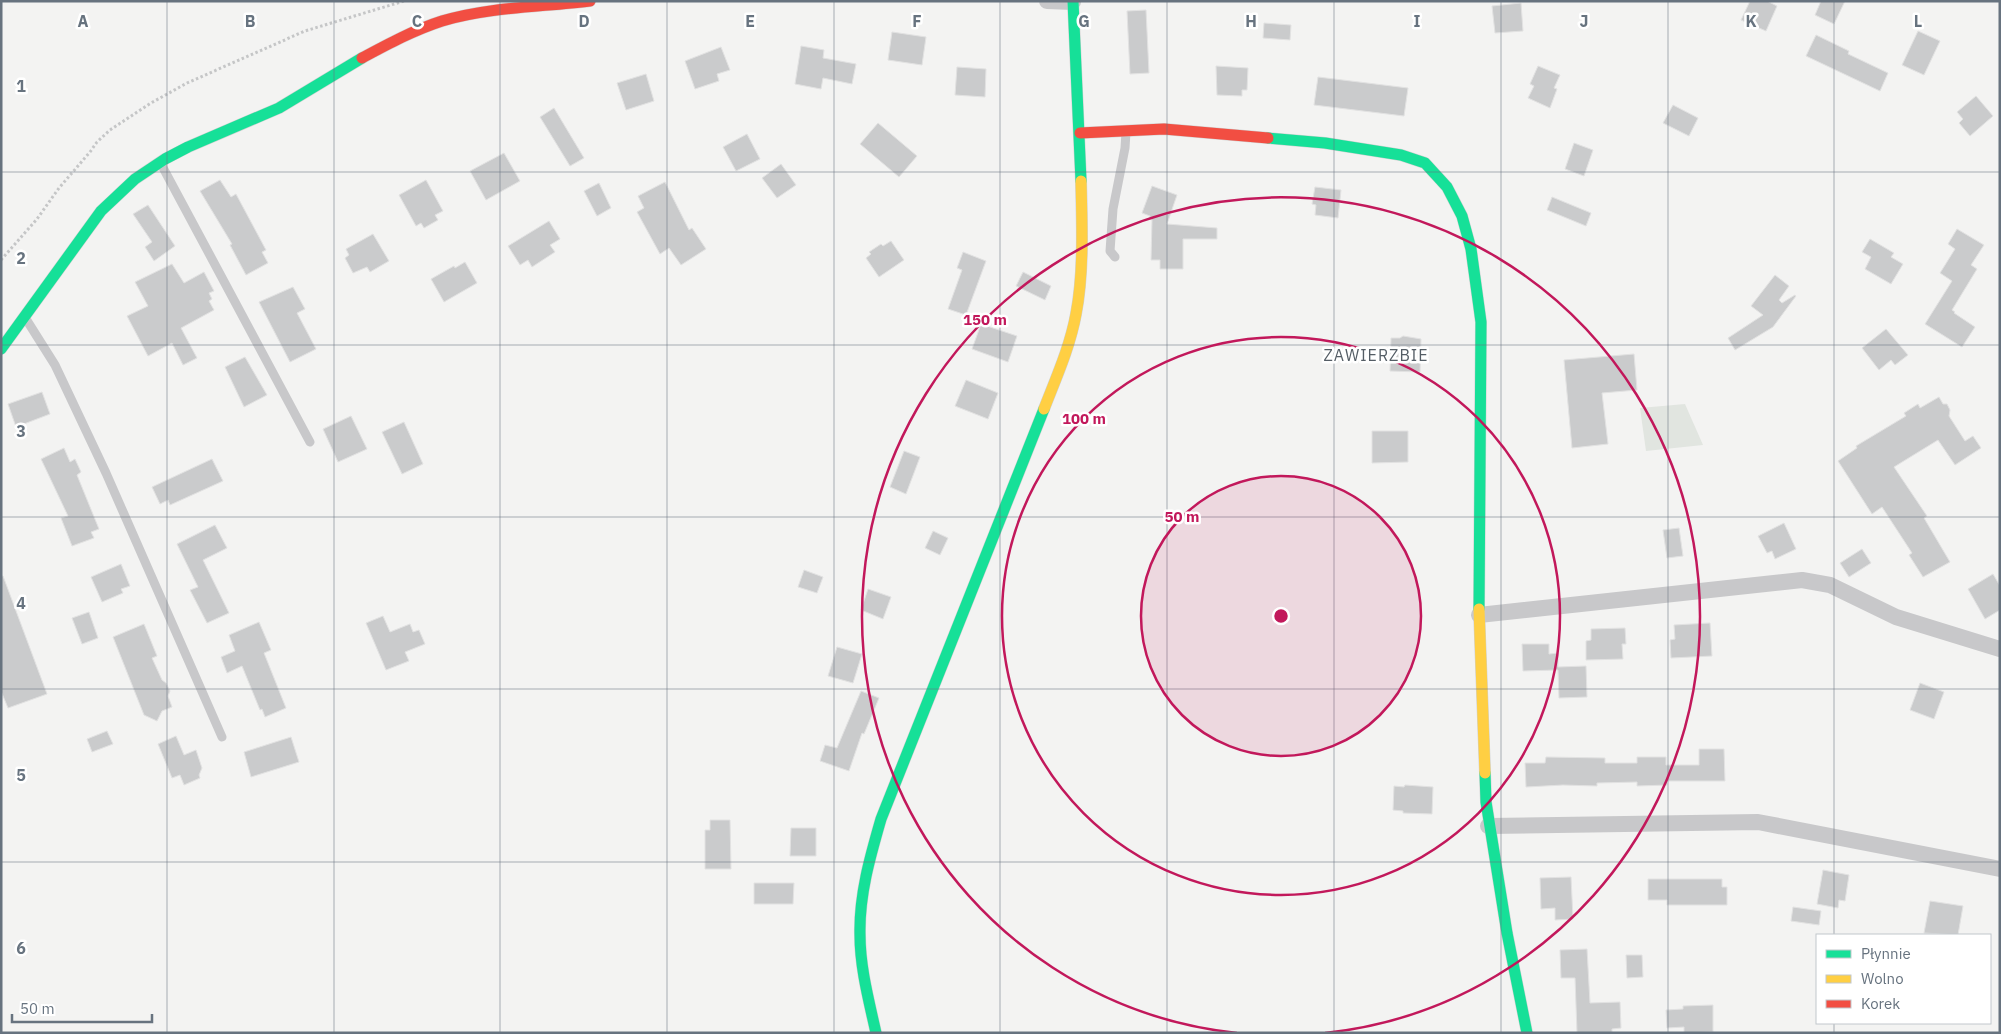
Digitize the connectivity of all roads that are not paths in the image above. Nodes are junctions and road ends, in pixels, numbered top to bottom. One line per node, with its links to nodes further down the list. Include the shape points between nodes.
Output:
1 (590, 1): 6 (street, via 477,14 444,21 403,36 278,109)
2 (1047, 1): 3 (street)
3 (1073, 2): 5 (street)
4 (1126, 130): 5 (street); 7 (lane, via 1113,209 1110,251); 11 (street, via 1200,131 1325,143 1401,155 1424,163 1447,187 1462,216 1471,249 1481,322)
5 (1080, 133): 16 (street, via 1082,245 1076,314 1062,364 881,819 867,869 860,923 863,975)
6 (159, 162): 8 (street, via 116,194 100,211); 10 (lane)
7 (1116, 257)
8 (24, 316): 9 (street); 13 (lane, via 55,365)
9 (1, 349)
10 (310, 442)
11 (1479, 614): 12 (street, via 1802,580 1830,585 1896,617); 14 (street)
12 (2000, 649)
13 (222, 737)
14 (1488, 826): 15 (street, via 1758,822); 17 (street)
15 (2000, 869)
16 (876, 1033)
17 (1527, 1033)

